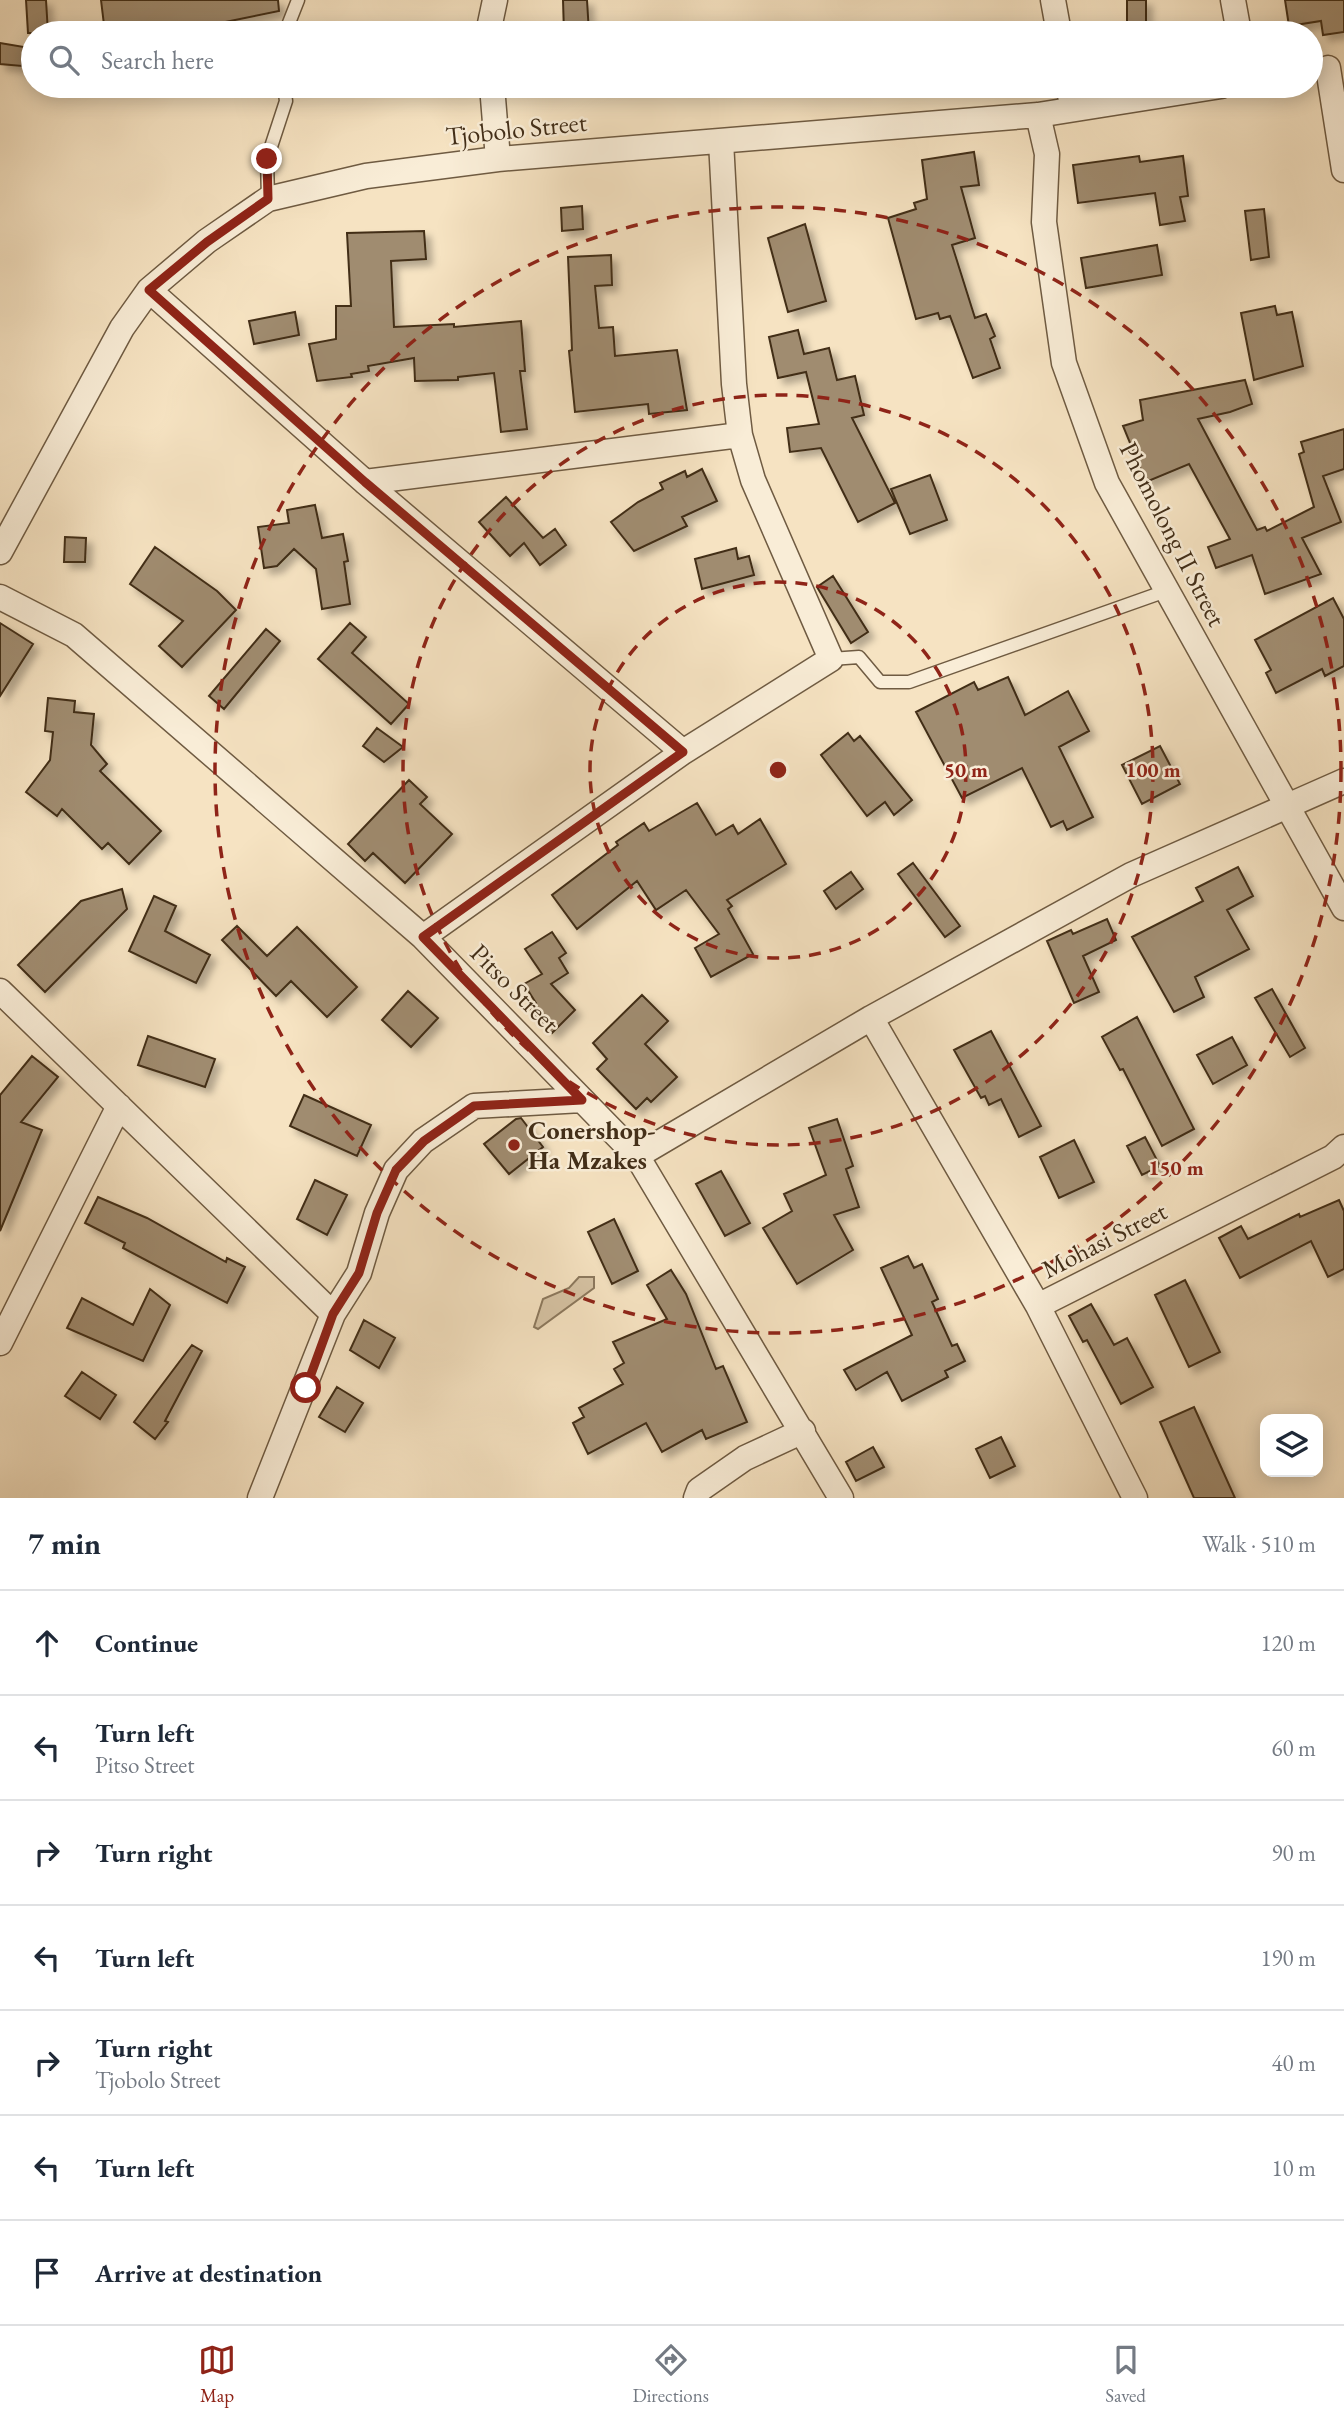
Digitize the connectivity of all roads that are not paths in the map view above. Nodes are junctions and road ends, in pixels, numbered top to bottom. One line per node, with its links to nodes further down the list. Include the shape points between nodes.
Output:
1 (298, 0): 5 (lane)
2 (495, 0): 6 (street)
3 (1053, 0): 7 (street)
4 (1233, 0): 8 (street)
5 (290, 21)
6 (491, 21)
7 (1057, 21)
8 (1237, 21)
9 (1328, 68): 16 (street)
10 (286, 98): 17 (lane, via 267,159)
11 (493, 98): 15 (street)
12 (1071, 98): 13 (street, Tjobolo Street)
13 (1038, 115): 14 (street, Tjobolo Street); 22 (street, Phomolong II Street, via 1047,154 1044,222 1064,363 1107,483)
14 (722, 141): 15 (street, Tjobolo Street); 19 (street)
15 (498, 159): 17 (street, Tjobolo Street, via 366,176)
16 (1344, 170)
17 (268, 199): 18 (street, Tjobolo Street)
18 (149, 290): 20 (street); 21 (street, Tjobolo Street, via 122,328)
19 (740, 435): 20 (street); 24 (street, via 753,480)
20 (365, 482): 25 (street)
21 (0, 552)
22 (1166, 591): 24 (lane, via 909,682 880,682 859,657); 27 (street, Phomolong II Street)
23 (0, 597): 29 (street, Pitso Street, via 74,635)
24 (831, 659): 25 (street)
25 (683, 752): 29 (street)
26 (1344, 781): 27 (street)
27 (1287, 806): 28 (street, Phomolong II Street); 31 (street, via 1131,875)
28 (1344, 908)
29 (423, 937): 32 (street, Pitso Street)
30 (0, 990): 33 (street)
31 (871, 1018): 35 (street); 36 (street)
32 (582, 1100): 35 (street, Pitso Street); 37 (street, via 474,1106 424,1141 396,1170 359,1273)
33 (119, 1106): 37 (street); 38 (street)
34 (1344, 1147): 36 (street, Mohasi Street, via 1333,1157)
35 (637, 1156): 39 (street, Pitso Street)
36 (1038, 1306): 43 (street)
37 (333, 1314): 40 (street)
38 (0, 1343)
39 (803, 1431): 41 (street, via 745,1458 699,1490); 42 (street, Pitso Street)
40 (260, 1498)
41 (696, 1498)
42 (841, 1498)
43 (1135, 1498)

